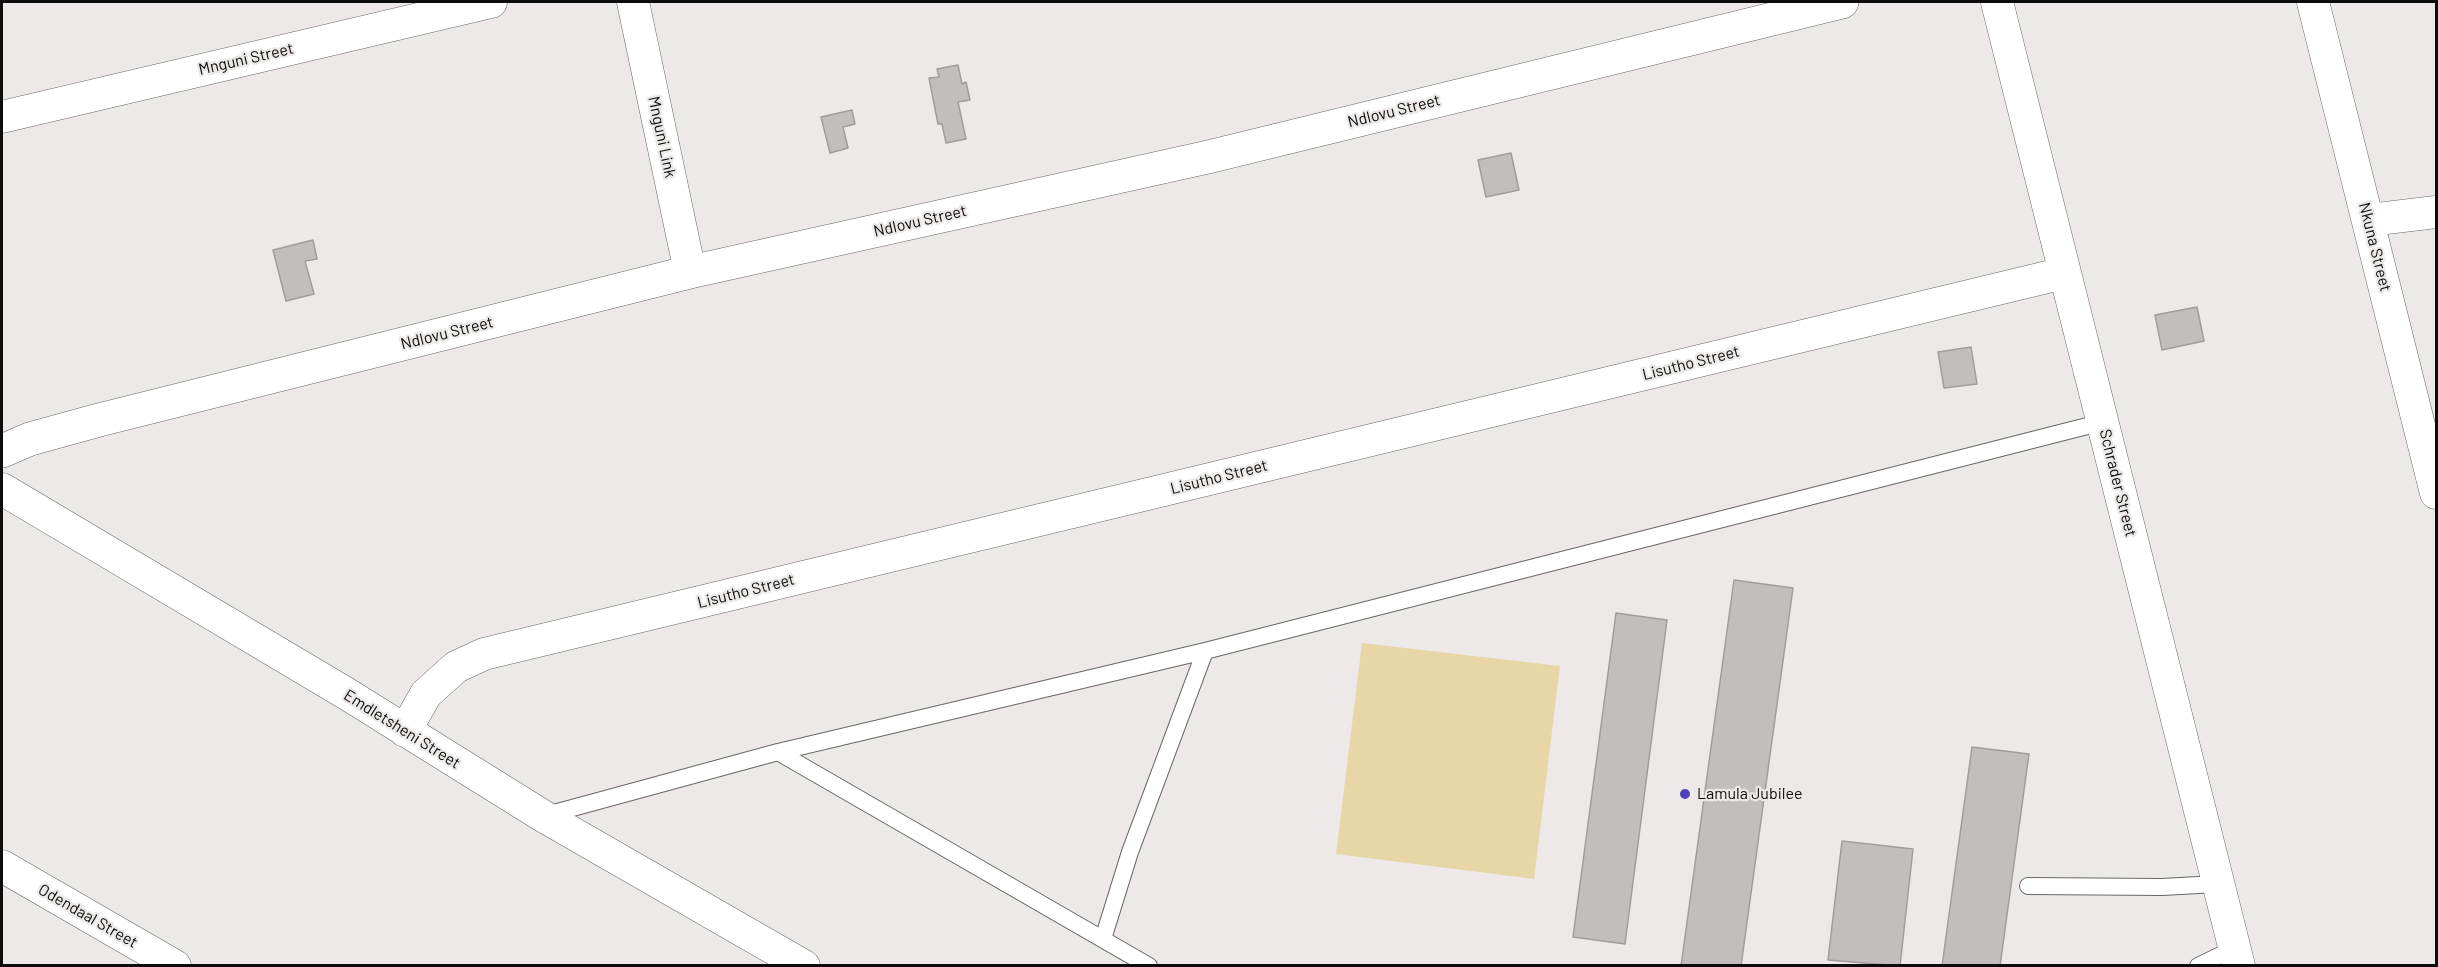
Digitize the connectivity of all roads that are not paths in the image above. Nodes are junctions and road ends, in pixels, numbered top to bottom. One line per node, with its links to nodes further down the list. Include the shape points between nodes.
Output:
1 (491, 2): 6 (street, Mnguni Street)
2 (633, 2): 9 (street, Mnguni Link)
3 (1842, 2): 9 (street, Ndlovu Street, via 1208,157)
4 (1997, 2): 10 (street, Schrader Street)
5 (2313, 2): 8 (street, Nkuna Street)
6 (2, 117)
7 (2436, 212): 8 (street)
8 (2369, 220): 14 (street, Nkuna Street)
9 (690, 272): 12 (street, Ndlovu Street, via 99,420)
10 (2064, 273): 11 (street, Schrader Street); 16 (street, Lisutho Street, via 484,654 456,667 426,694)
11 (2103, 422): 15 (lane); 20 (street, Schrader Street)
12 (2, 451)
13 (2, 489): 16 (street, Emdletsheni Street)
14 (2436, 493)
15 (1205, 651): 17 (lane); 22 (lane)
16 (405, 731): 18 (street, Emdletsheni Street)
17 (778, 752): 18 (lane); 22 (lane)
18 (543, 816): 25 (street, Emdletsheni Street)
19 (2, 866): 24 (street, Odendaal Street)
20 (2217, 884): 21 (lane); 23 (street, Schrader Street)
21 (2028, 886)
22 (1102, 939): 26 (lane)
23 (2236, 957): 27 (lane)
24 (175, 966)
25 (804, 966)
26 (1149, 966)
27 (2198, 966)

